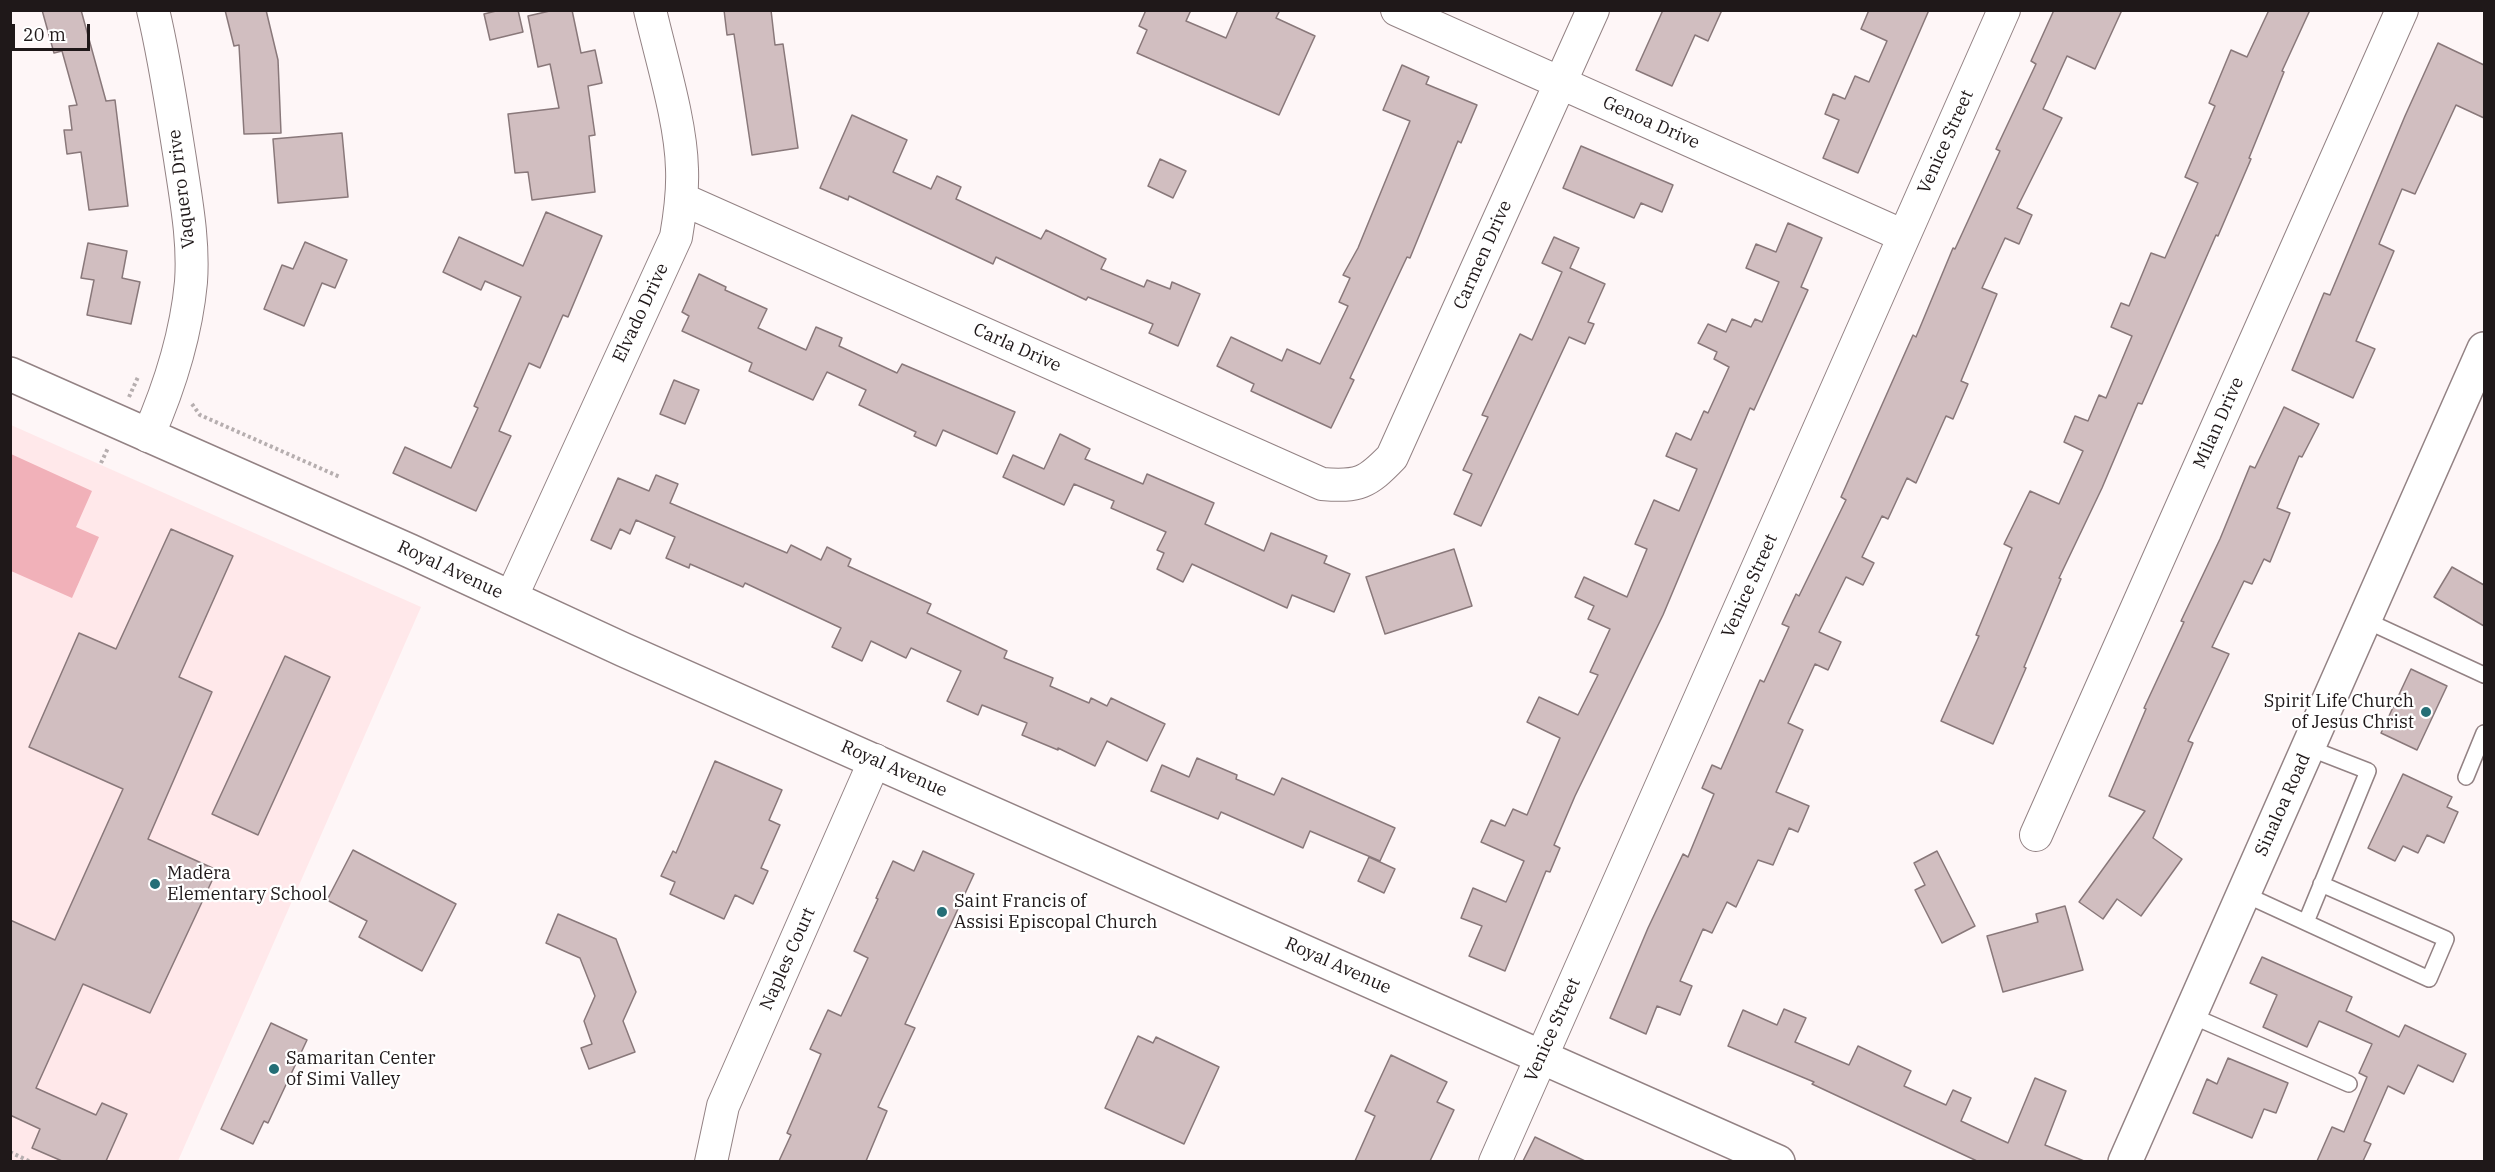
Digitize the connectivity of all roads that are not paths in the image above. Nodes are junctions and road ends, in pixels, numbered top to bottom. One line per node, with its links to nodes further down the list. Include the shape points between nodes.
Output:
1 (153, 10): 12 (street, Vaquero Drive, via 164,56 190,227 191,281 177,361)
2 (650, 10): 8 (street, Elvado Drive, via 678,131)
3 (1397, 10): 7 (street, Genoa Drive)
4 (1593, 10): 7 (street, Carmen Drive)
5 (2004, 10): 9 (street, Venice Street)
6 (2402, 10): 21 (street, Milan Drive)
7 (1561, 83): 9 (street, Genoa Drive); 13 (street, Carmen Drive, via 1392,457 1374,477)
8 (682, 200): 13 (street, Carla Drive, via 1322,484); 14 (street, Elvado Drive, via 676,237)
9 (1904, 236): 26 (street, Venice Street)
10 (2484, 349): 15 (main road, Sinaloa Road)
11 (10, 374): 12 (main road, Royal Avenue)
12 (148, 436): 14 (main road, Royal Avenue)
13 (1355, 484)
14 (511, 598): 19 (main road, Royal Avenue)
15 (2365, 620): 16 (lane); 18 (main road, Sinaloa Road)
16 (2484, 675)
17 (2484, 733): 20 (lane)
18 (2309, 748): 22 (lane, via 2368,771); 23 (main road, Sinaloa Road)
19 (875, 760): 26 (main road, Royal Avenue); 28 (street, Naples Court, via 723,1106)
20 (2466, 777)
21 (2036, 835)
22 (2321, 884): 24 (lane); 24 (lane, via 2446,939 2429,979)
23 (2244, 894): 24 (lane); 25 (main road, Sinaloa Road)
24 (2306, 922)
25 (2190, 1015): 27 (lane); 31 (main road, Sinaloa Road)
26 (1541, 1056): 29 (street, Venice Street); 30 (main road, Royal Avenue)
27 (2349, 1084)
28 (711, 1161)
29 (1495, 1161)
30 (1778, 1161)
31 (2125, 1161)

